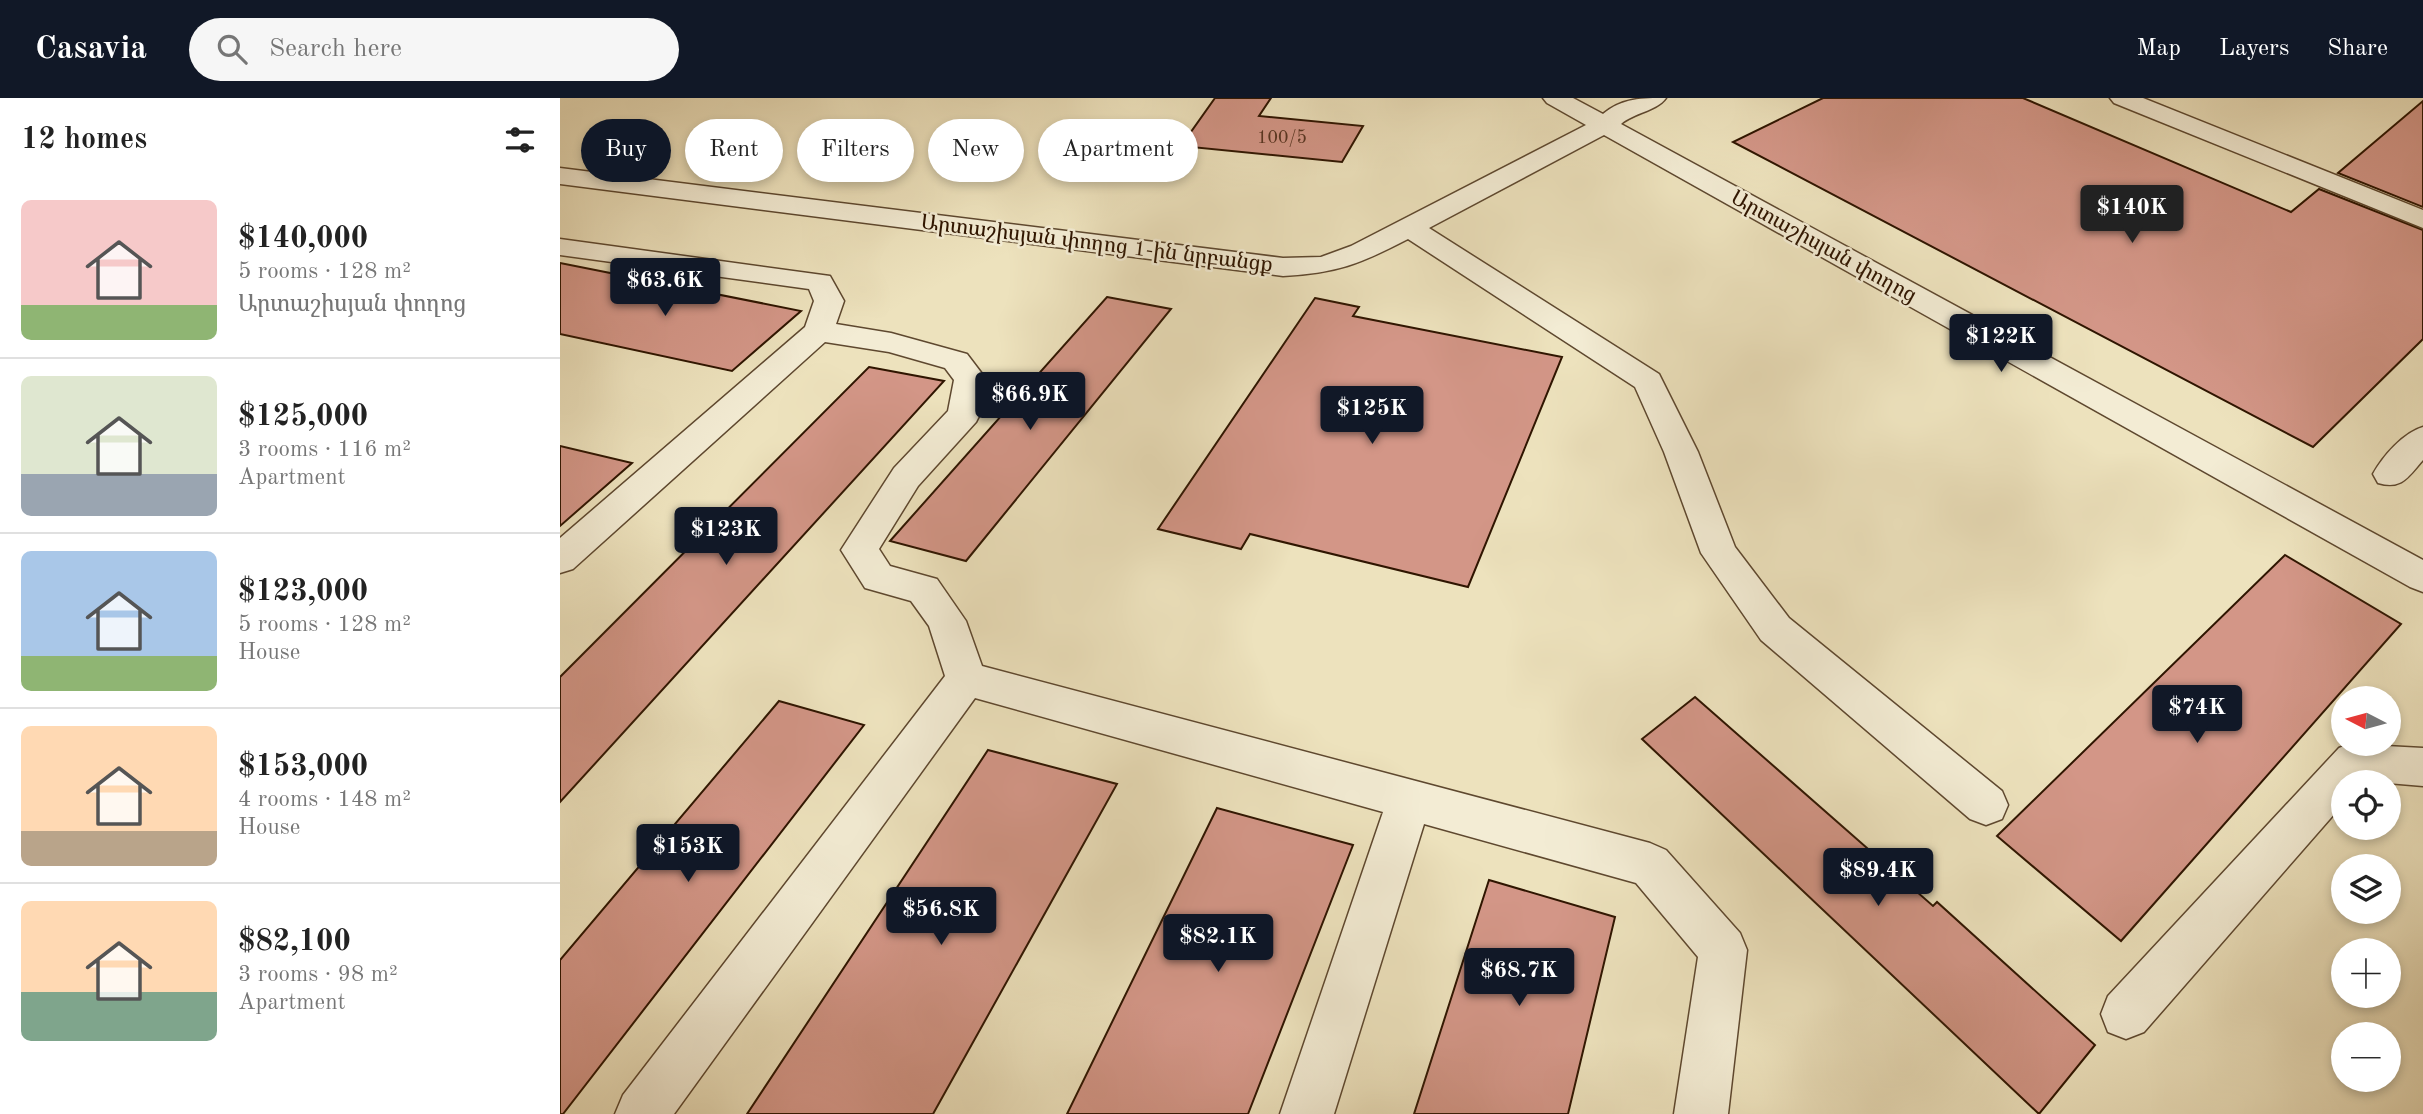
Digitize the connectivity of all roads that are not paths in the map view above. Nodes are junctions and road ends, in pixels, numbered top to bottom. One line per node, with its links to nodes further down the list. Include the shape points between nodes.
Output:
1 (1555, 98): 4 (street, Արտաշիսյան փողոց)
2 (1654, 98): 4 (street, Արտաշիսյան փողոց 1-ին նրբանցք, via 1620,112)
3 (2122, 98): 6 (street)
4 (1605, 125): 7 (street, Արտաշիսյան փողոց 1-ին նրբանցք); 13 (street, Արտաշիսյան փողոց)
5 (560, 176): 7 (street, Արտաշիսյան փողոց 1-ին նրբանցք, via 1283,267 1324,265)
6 (2423, 220)
7 (1409, 227): 17 (street, via 1648,381 1719,553 1775,629)
8 (560, 247): 9 (street, via 820,282 829,301)
9 (819, 331): 12 (street); 14 (street, via 891,343 956,361 970,379 964,414 906,477 859,550 878,578 924,589 947,621)
10 (2423, 439): 11 (street)
11 (2390, 474)
12 (560, 559)
13 (2423, 577)
14 (967, 679): 16 (street); 19 (street)
15 (2423, 767): 18 (street, via 2354,761)
16 (1410, 798): 20 (street); 21 (street, via 1650,865 1723,950)
17 (1986, 805)
18 (2126, 1014)
19 (642, 1114)
20 (1307, 1114)
21 (1701, 1114)

